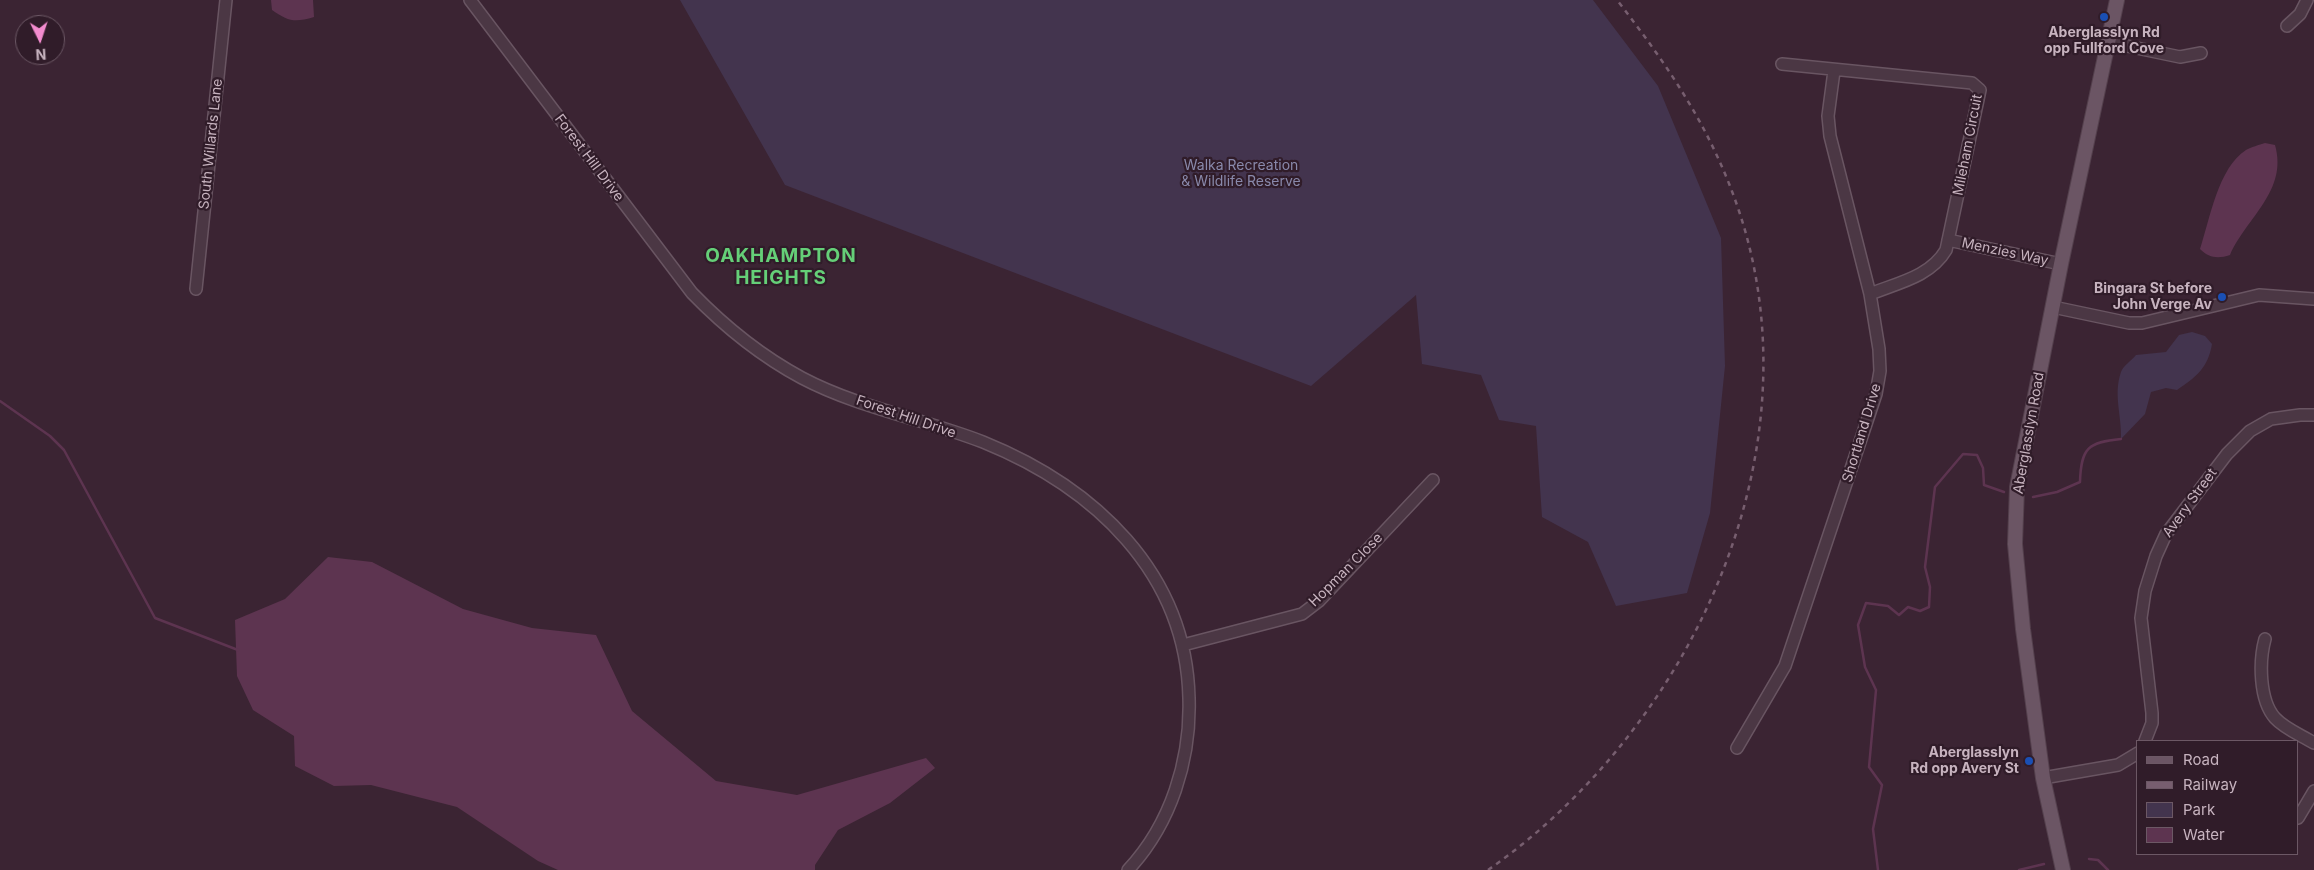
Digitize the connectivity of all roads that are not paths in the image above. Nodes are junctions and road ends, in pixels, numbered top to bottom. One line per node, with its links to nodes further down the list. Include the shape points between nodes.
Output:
1 (226, 0): 12 (street, South Willards Lane)
2 (470, 0): 19 (street, Forest Hill Drive, via 692,294 712,313 756,351 804,379 854,400 983,442 1037,468 1087,501 1125,536 1147,563 1167,598)
3 (2117, 0): 6 (main road, Aberglasslyn Road)
4 (2306, 0): 5 (street, via 2300,14)
5 (2287, 26)
6 (2108, 42): 7 (street, via 2180,57); 11 (main road, Aberglasslyn Road)
7 (2201, 53)
8 (1782, 64): 9 (street, Mileham Circuit)
9 (1834, 71): 10 (street, Mileham Circuit, via 1972,83 1980,90); 13 (street, Shortland Drive, via 1828,116 1830,136)
10 (1948, 240): 11 (street, Menzies Way); 13 (street, Mileham Circuit, via 1941,258 1927,271)
11 (2061, 264): 15 (main road, Aberglasslyn Road)
12 (196, 289)
13 (1870, 294): 22 (street, Shortland Drive, via 1880,349 1876,394 1785,666)
14 (2314, 299): 15 (street, via 2260,295 2142,323)
15 (2053, 307): 24 (main road, Aberglasslyn Road, via 2017,487 2014,544)
16 (2314, 416): 20 (street, Avery Street, via 2271,419 2250,431 2227,454 2166,534 2145,591 2141,618 2152,713)
17 (1433, 480): 19 (street, Hopman Close, via 1319,602 1302,614)
18 (2265, 639): 21 (street, via 2260,661 2269,708 2280,723)
19 (1183, 645): 27 (street, Forest Hill Drive, via 1190,713 1183,765 1171,803)
20 (2145, 740)
21 (2314, 742)
22 (1737, 748)
23 (2136, 754): 24 (street, via 2118,765)
24 (2043, 778): 28 (main road, Aberglasslyn Road)
25 (2314, 791): 26 (street)
26 (2299, 816)
27 (1128, 870)
28 (2063, 870)

